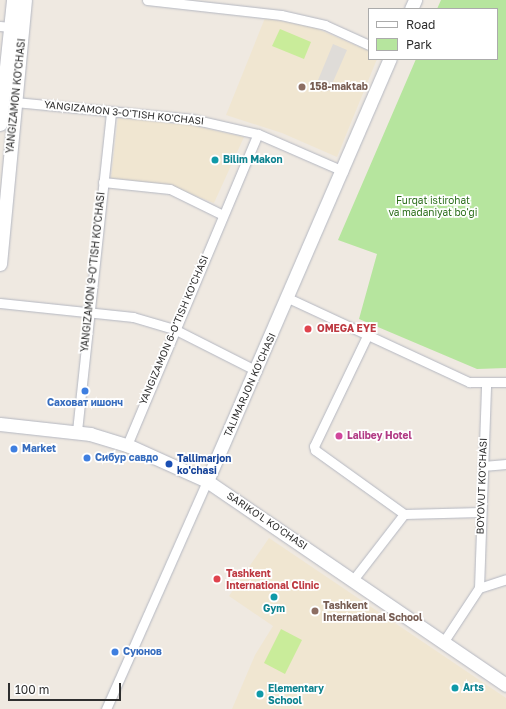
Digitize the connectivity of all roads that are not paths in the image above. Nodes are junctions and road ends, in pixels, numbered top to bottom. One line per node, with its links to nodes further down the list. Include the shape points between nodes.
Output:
1 (13, 0): 4 (main road, YANGIZAMON KO'CHASI)
2 (25, 0): 7 (main road, YANGIZAMON KO'CHASI)
3 (147, 0): 5 (street, via 281,15 325,26)
4 (5, 26): 9 (main road, YANGIZAMON KO'CHASI)
5 (368, 45)
6 (390, 60): 11 (main road, TALIMARJON KO'CHASI)
7 (15, 102): 8 (street, YANGIZAMON 3-O'TISH KO'CHASI); 13 (main road, YANGIZAMON KO'CHASI)
8 (111, 112): 10 (street, YANGIZAMON 3-O'TISH KO'CHASI, via 192,119); 12 (street, YANGIZAMON 9-O'TISH KO'CHASI)
9 (0, 124)
10 (258, 134): 11 (street, YANGIZAMON 3-O'TISH KO'CHASI); 14 (street, YANGIZAMON 6-O'TISH KO'CHASI)
11 (344, 171): 16 (main road, TALIMARJON KO'CHASI)
12 (103, 182): 14 (street, via 170,189); 18 (street, YANGIZAMON 9-O'TISH KO'CHASI)
13 (4, 187): 15 (main road, YANGIZAMON KO'CHASI)
14 (223, 215): 19 (street, YANGIZAMON 6-O'TISH KO'CHASI)
15 (0, 264)
16 (288, 298): 20 (street); 21 (main road, TALIMARJON KO'CHASI)
17 (0, 303): 18 (street)
18 (89, 311): 19 (street, via 133,317); 25 (street, YANGIZAMON 9-O'TISH KO'CHASI)
19 (174, 329): 21 (street); 26 (street, YANGIZAMON 6-O'TISH KO'CHASI)
20 (367, 336): 23 (street, via 469,382); 31 (street, via 314,446 315,450)
21 (257, 371): 29 (main road, TALIMARJON KO'CHASI)
22 (506, 382): 23 (street)
23 (486, 383): 28 (street, BOYOVUT KO'CHASI)
24 (0, 424): 25 (main road, SARIKO'L KO'CHASI)
25 (77, 431): 26 (main road, SARIKO'L KO'CHASI)
26 (127, 445): 29 (main road, SARIKO'L KO'CHASI)
27 (506, 464): 28 (street)
28 (482, 466): 30 (street, BOYOVUT KO'CHASI)
29 (207, 481): 33 (main road, SARIKO'L KO'CHASI); 37 (street, TALIMARJON KO'CHASI)
30 (481, 512): 31 (street); 34 (street, BOYOVUT KO'CHASI)
31 (404, 514): 33 (street)
32 (506, 579): 34 (street)
33 (353, 580): 35 (main road, SARIKO'L KO'CHASI)
34 (479, 588): 35 (street)
35 (444, 641): 36 (main road, SARIKO'L KO'CHASI)
36 (506, 685)
37 (106, 709)

